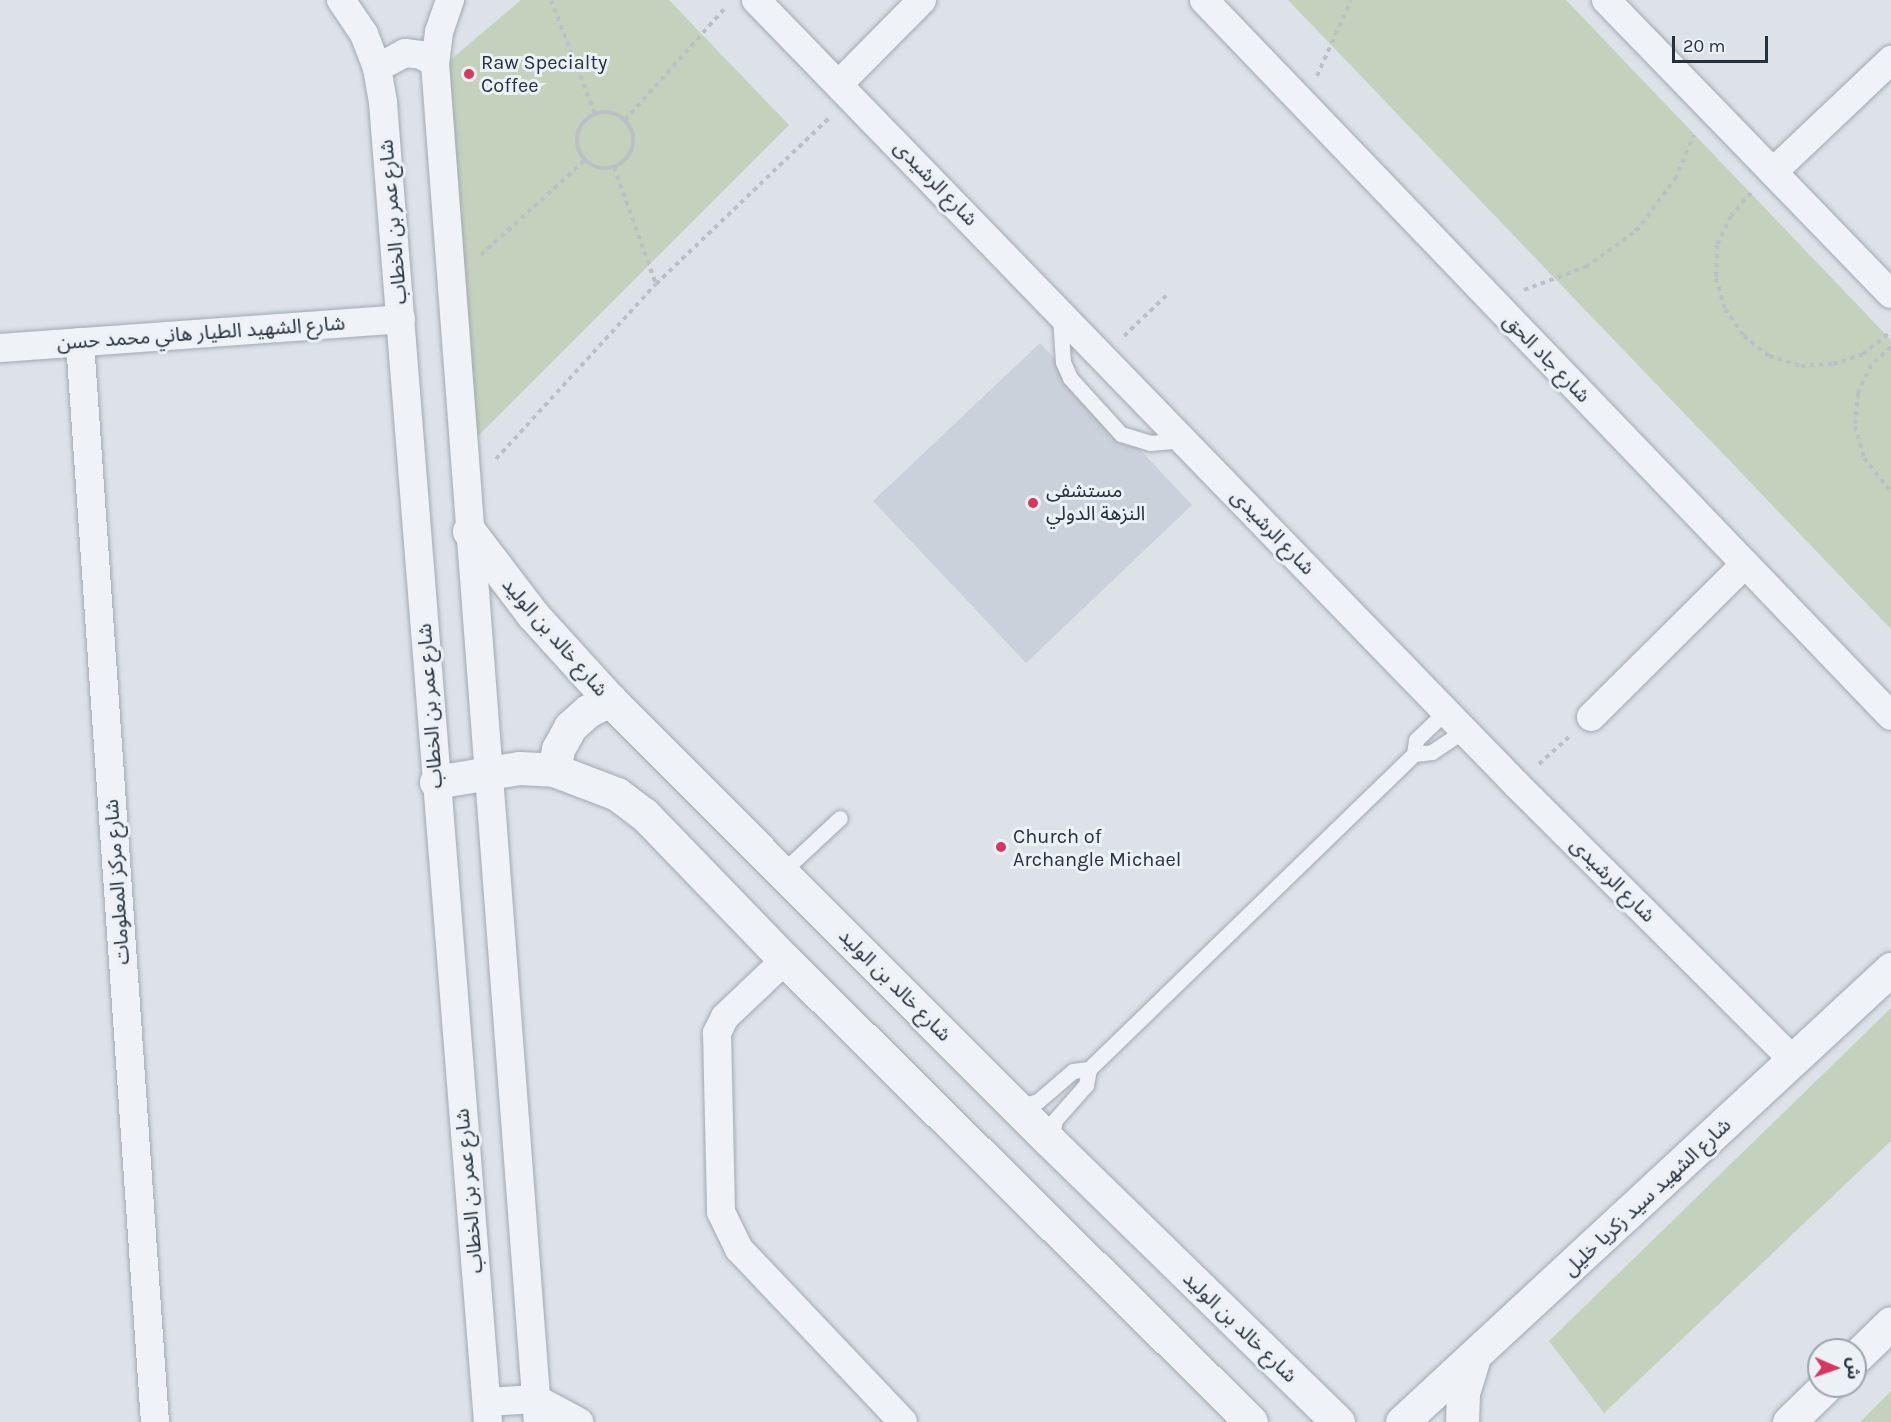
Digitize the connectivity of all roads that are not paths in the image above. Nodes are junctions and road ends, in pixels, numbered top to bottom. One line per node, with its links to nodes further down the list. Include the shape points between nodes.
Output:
1 (341, 0): 9 (street, شارع عمر بن الخطاب, via 364,34)
2 (450, 0): 8 (street, via 439,32)
3 (756, 0): 10 (street, شارع الرشيدى)
4 (922, 0): 10 (street)
5 (1204, 0): 19 (street, شارع جاد الحق)
6 (1606, 0): 11 (street)
7 (1891, 60): 11 (street)
8 (435, 63): 9 (street, via 421,55 405,53); 18 (street)
9 (377, 68): 14 (street, شارع عمر بن الخطاب)
10 (846, 90): 13 (street, شارع الرشيدى)
11 (1773, 172): 12 (street)
12 (1891, 294)
13 (1060, 311): 17 (street, شارع الرشيدى); 17 (lane, via 1063,362 1070,378 1121,434 1150,443)
14 (401, 319): 15 (street, شارع الشهيد الطيار هاني محمد حسن); 28 (street, شارع عمر بن الخطاب)
15 (80, 342): 16 (street, شارع الشهيد الطيار هاني محمد حسن); 44 (street, شارع مركز المعلومات)
16 (0, 348)
17 (1185, 440): 21 (street, شارع الرشيدى)
18 (469, 531): 20 (street, شارع خالد بن الوليد, via 533,615); 27 (street)
19 (1745, 564): 22 (street, شارع جاد الحق); 23 (street)
20 (610, 700): 26 (street, via 588,711 570,727 558,749); 30 (street, شارع خالد بن الوليد)
21 (1443, 708): 24 (street, شارع الرشيدى); 25 (lane, via 1438,719 1416,740)
22 (1891, 716)
23 (1591, 717)
24 (1468, 734): 25 (lane, via 1454,737 1432,752); 33 (street, شارع الرشيدى)
25 (1414, 754): 34 (lane)
26 (554, 770): 27 (street); 31 (street, via 587,779 644,814)
27 (488, 771): 28 (street); 41 (street)
28 (436, 782): 42 (street, شارع عمر بن الخطاب)
29 (840, 818): 30 (lane)
30 (782, 872): 35 (street, شارع خالد بن الوليد)
31 (785, 960): 46 (street, via 725,1017 717,1033 721,1212 739,1249); 47 (street)
32 (1891, 969): 33 (street, شارع الشهيد سيد زكريا خليل)
33 (1794, 1060): 39 (street, شارع الشهيد سيد زكريا خليل)
34 (1089, 1068): 35 (lane, via 1073,1071 1038,1101); 36 (lane, via 1086,1085 1055,1119)
35 (1016, 1107): 36 (street, شارع خالد بن الوليد)
36 (1051, 1142): 48 (street, شارع خالد بن الوليد)
37 (1891, 1323): 38 (street)
38 (1867, 1346)
39 (1474, 1357): 49 (street, شارع الشهيد سيد زكريا خليل); 50 (street, via 1463,1393)
40 (1815, 1398): 43 (street)
41 (537, 1410): 42 (street); 45 (street)
42 (487, 1412)
43 (1793, 1421)
44 (155, 1422)
45 (579, 1422)
46 (903, 1422)
47 (1251, 1422)
48 (1338, 1422)
49 (1402, 1422)
50 (1462, 1422)

